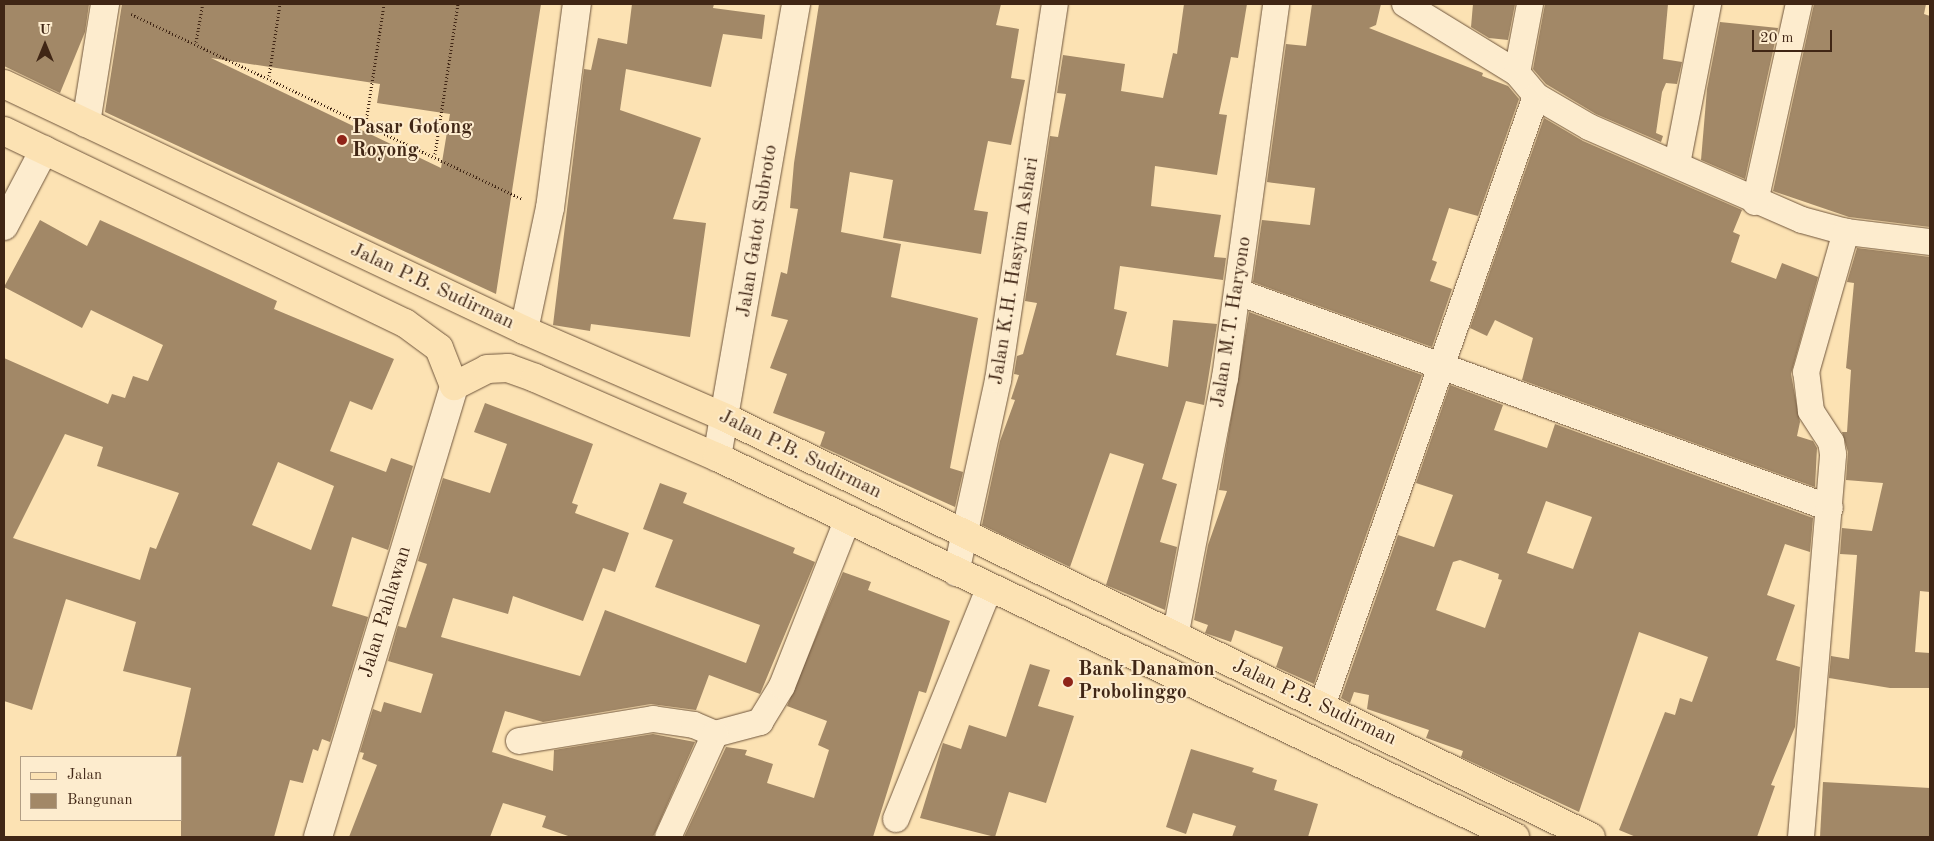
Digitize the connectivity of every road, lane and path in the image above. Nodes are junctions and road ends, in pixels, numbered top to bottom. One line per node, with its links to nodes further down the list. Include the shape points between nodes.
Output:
1 (203, 4): 14 (path)
2 (280, 4): 16 (path)
3 (384, 4): 20 (path)
4 (458, 4): 23 (path)
5 (577, 4): 33 (main road, via 550,208)
6 (796, 4): 36 (main road, Jalan Gatot Subroto)
7 (1055, 4): 40 (street, Jalan K.H. Hasyim Ashari, via 1001,361)
8 (1276, 4): 32 (street, Jalan M.T. Haryono)
9 (1405, 4): 15 (street)
10 (1530, 4): 15 (street)
11 (1708, 4): 24 (street)
12 (1799, 4): 27 (street)
13 (116, 8): 14 (path); 19 (main road)
14 (196, 42): 16 (path)
15 (1516, 72): 18 (street)
16 (269, 76): 20 (path)
17 (4, 84): 19 (main road, Jalan P.B. Sudirman)
18 (1536, 96): 24 (street, via 1588,126); 34 (street)
19 (86, 122): 33 (main road, Jalan P.B. Sudirman)
20 (366, 122): 23 (path)
21 (4, 131): 22 (main road)
22 (44, 150): 29 (main road); 35 (main road, via 405,323 439,348)
23 (435, 154): 26 (path)
24 (1677, 164): 27 (street)
25 (527, 190): 26 (path)
26 (526, 200): 28 (path)
27 (1755, 202): 30 (street)
28 (524, 209)
29 (4, 226)
30 (1846, 232): 31 (street); 38 (street, via 1806,372 1811,411 1831,442)
31 (1930, 242)
32 (1238, 292): 34 (street); 43 (street, Jalan M.T. Haryono)
33 (524, 330): 36 (main road, Jalan P.B. Sudirman)
34 (1445, 367): 38 (street); 44 (street)
35 (454, 386): 37 (main road, Jalan P.B. Sudirman, via 473,374 508,368); 48 (main road, Jalan Pahlawan)
36 (726, 418): 37 (main road, Jalan Gatot Subroto); 40 (main road, Jalan P.B. Sudirman)
37 (717, 457): 39 (main road, Jalan P.B. Sudirman)
38 (1830, 508): 52 (street)
39 (847, 521): 41 (main road, Jalan P.B. Sudirman); 45 (street, via 782,686 760,722)
40 (967, 536): 41 (street, Jalan K.H. Hasyim Ashari); 43 (main road, Jalan P.B. Sudirman)
41 (956, 573): 42 (main road, Jalan P.B. Sudirman)
42 (989, 589): 47 (street); 50 (main road, Jalan P.B. Sudirman)
43 (1175, 637): 44 (main road, Jalan P.B. Sudirman)
44 (1322, 706): 51 (main road, Jalan P.B. Sudirman)
45 (715, 734): 46 (street, via 694,725 653,719); 49 (street)
46 (519, 741)
47 (896, 819)
48 (318, 837)
49 (668, 837)
50 (1515, 837)
51 (1592, 837)
52 (1801, 837)

